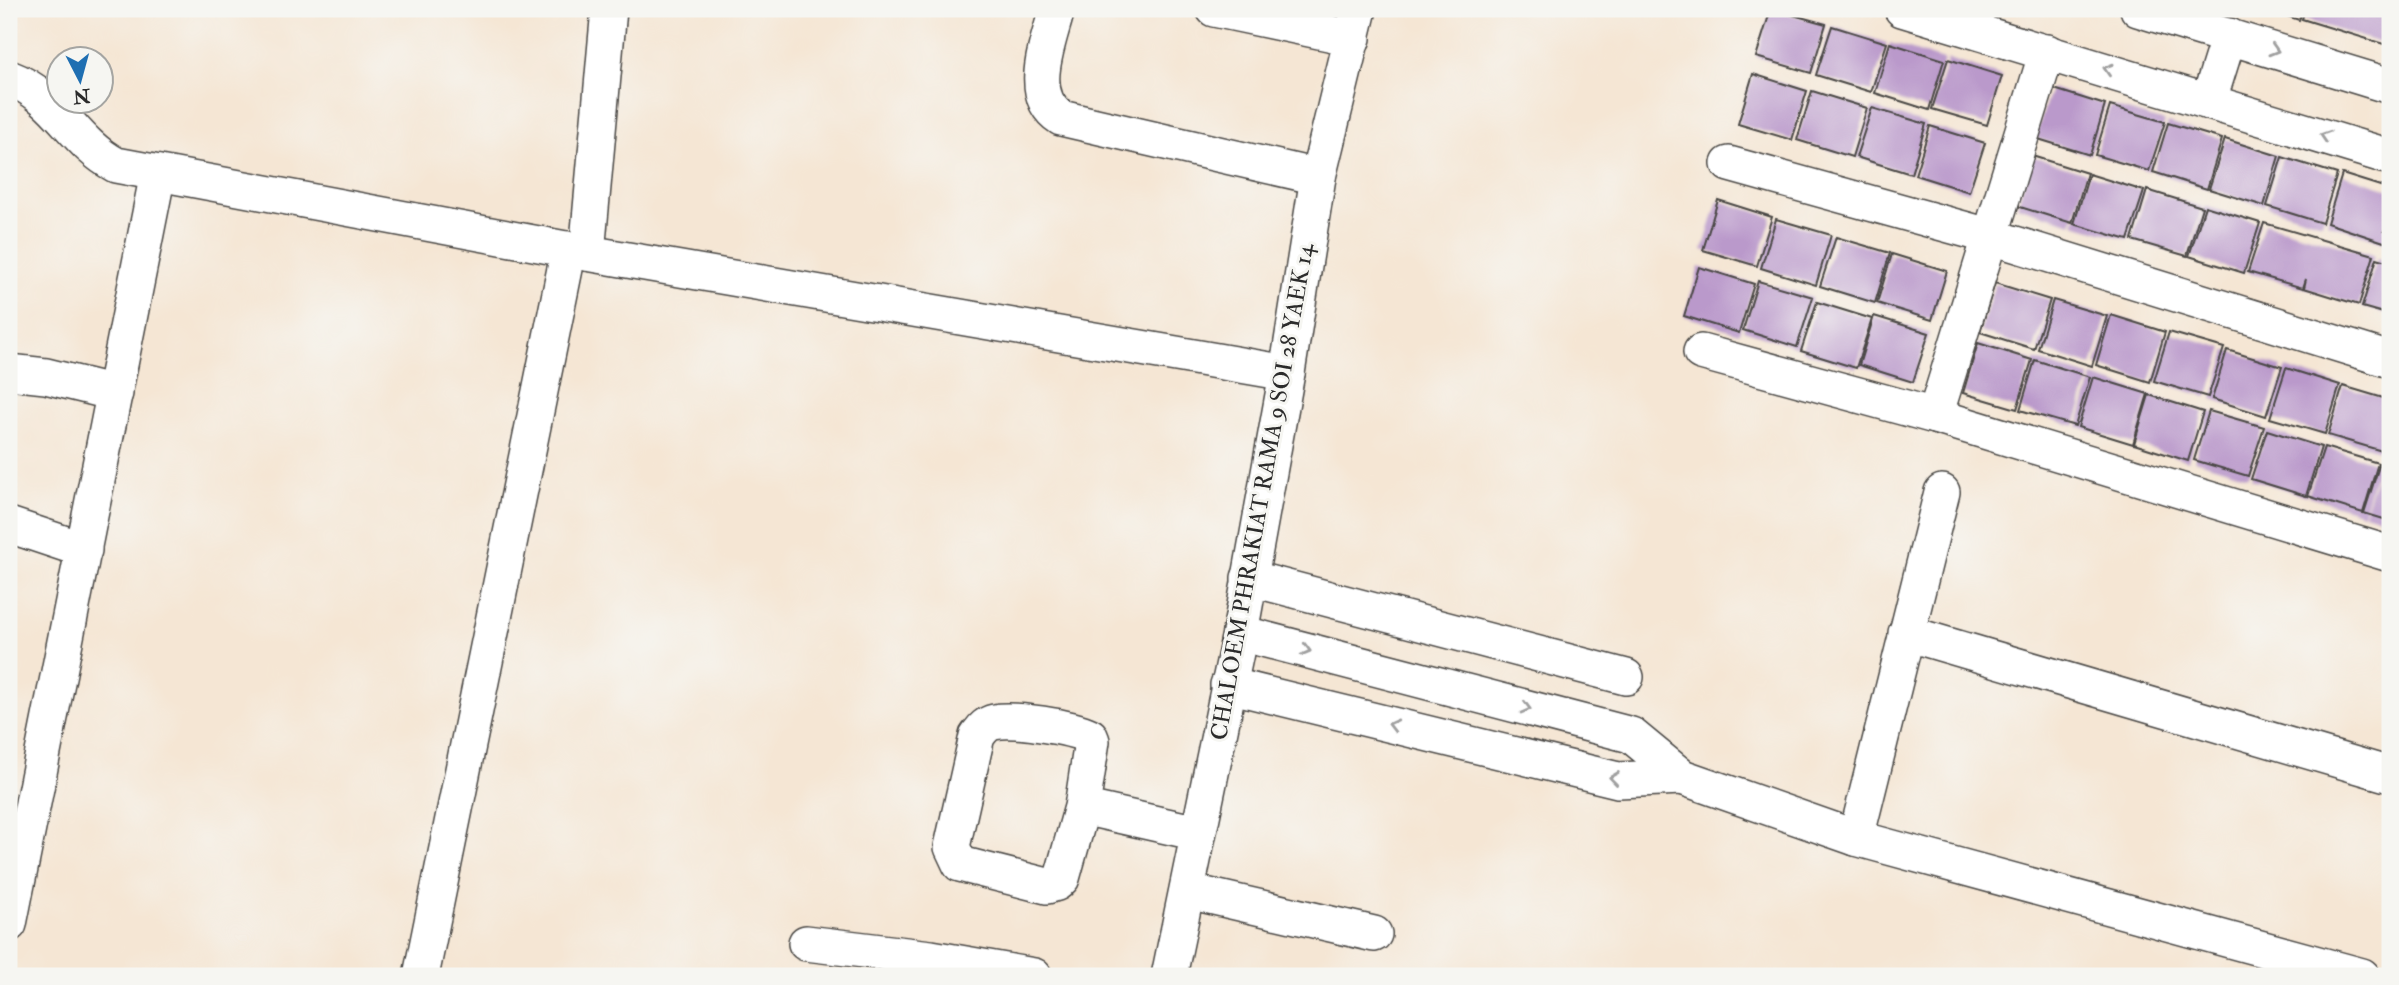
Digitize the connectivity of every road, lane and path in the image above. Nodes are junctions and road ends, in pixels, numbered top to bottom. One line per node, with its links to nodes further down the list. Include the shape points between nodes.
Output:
1 (609, 9): 18 (street)
2 (1057, 9): 16 (street, via 1042,74 1042,96 1049,110 1061,118)
3 (1214, 9): 7 (street)
4 (1902, 9): 6 (street)
5 (2138, 9): 8 (street)
6 (1971, 18): 9 (street)
7 (1356, 23): 16 (street, CHALOEM PHRAKIAT RAMA 9 SOI 28 YAEK 14)
8 (2229, 36): 11 (street, one-way to 11); 12 (street)
9 (2047, 51): 12 (street, one-way to 9); 17 (street)
10 (9, 78): 15 (street, via 53,103 94,153 116,165)
11 (2390, 86)
12 (2209, 100): 13 (street, one-way to 12)
13 (2390, 157)
14 (1729, 164): 17 (street)
15 (158, 173): 18 (street); 23 (street)
16 (1318, 177): 22 (street, CHALOEM PHRAKIAT RAMA 9 SOI 28 YAEK 14)
17 (1989, 236): 20 (street); 24 (street)
18 (578, 251): 22 (street); 43 (street)
19 (1701, 352): 24 (street)
20 (2390, 360)
21 (9, 372): 23 (street)
22 (1287, 373): 29 (street, CHALOEM PHRAKIAT RAMA 9 SOI 28 YAEK 14)
23 (115, 393): 27 (street)
24 (1935, 416): 28 (street)
25 (1942, 492): 31 (street)
26 (9, 526): 27 (street)
27 (84, 550): 40 (street)
28 (2390, 554)
29 (1249, 578): 30 (street, CHALOEM PHRAKIAT RAMA 9 SOI 28 YAEK 14); 32 (street)
30 (1240, 633): 33 (street, CHALOEM PHRAKIAT RAMA 9 SOI 28 YAEK 14); 35 (street, one-way to 35, via 1631,735)
31 (1906, 633): 34 (street); 38 (street)
32 (1626, 677)
33 (1228, 685): 35 (street, one-way to 33, via 1618,780); 37 (street, CHALOEM PHRAKIAT RAMA 9 SOI 28 YAEK 14)
34 (2390, 775)
35 (1682, 777): 38 (street)
36 (1082, 807): 36 (street, via 1058,883 1046,886 960,864 954,857 951,847 977,736 985,725 1011,721 1090,736); 37 (street)
37 (1198, 834): 39 (street, CHALOEM PHRAKIAT RAMA 9 SOI 28 YAEK 14)
38 (1856, 838): 46 (street)
39 (1188, 891): 41 (street); 45 (street, CHALOEM PHRAKIAT RAMA 9 SOI 28 YAEK 14)
40 (9, 924)
41 (1374, 934)
42 (806, 943): 44 (street)
43 (421, 976)
44 (1034, 976)
45 (1169, 976)
46 (2362, 976)

